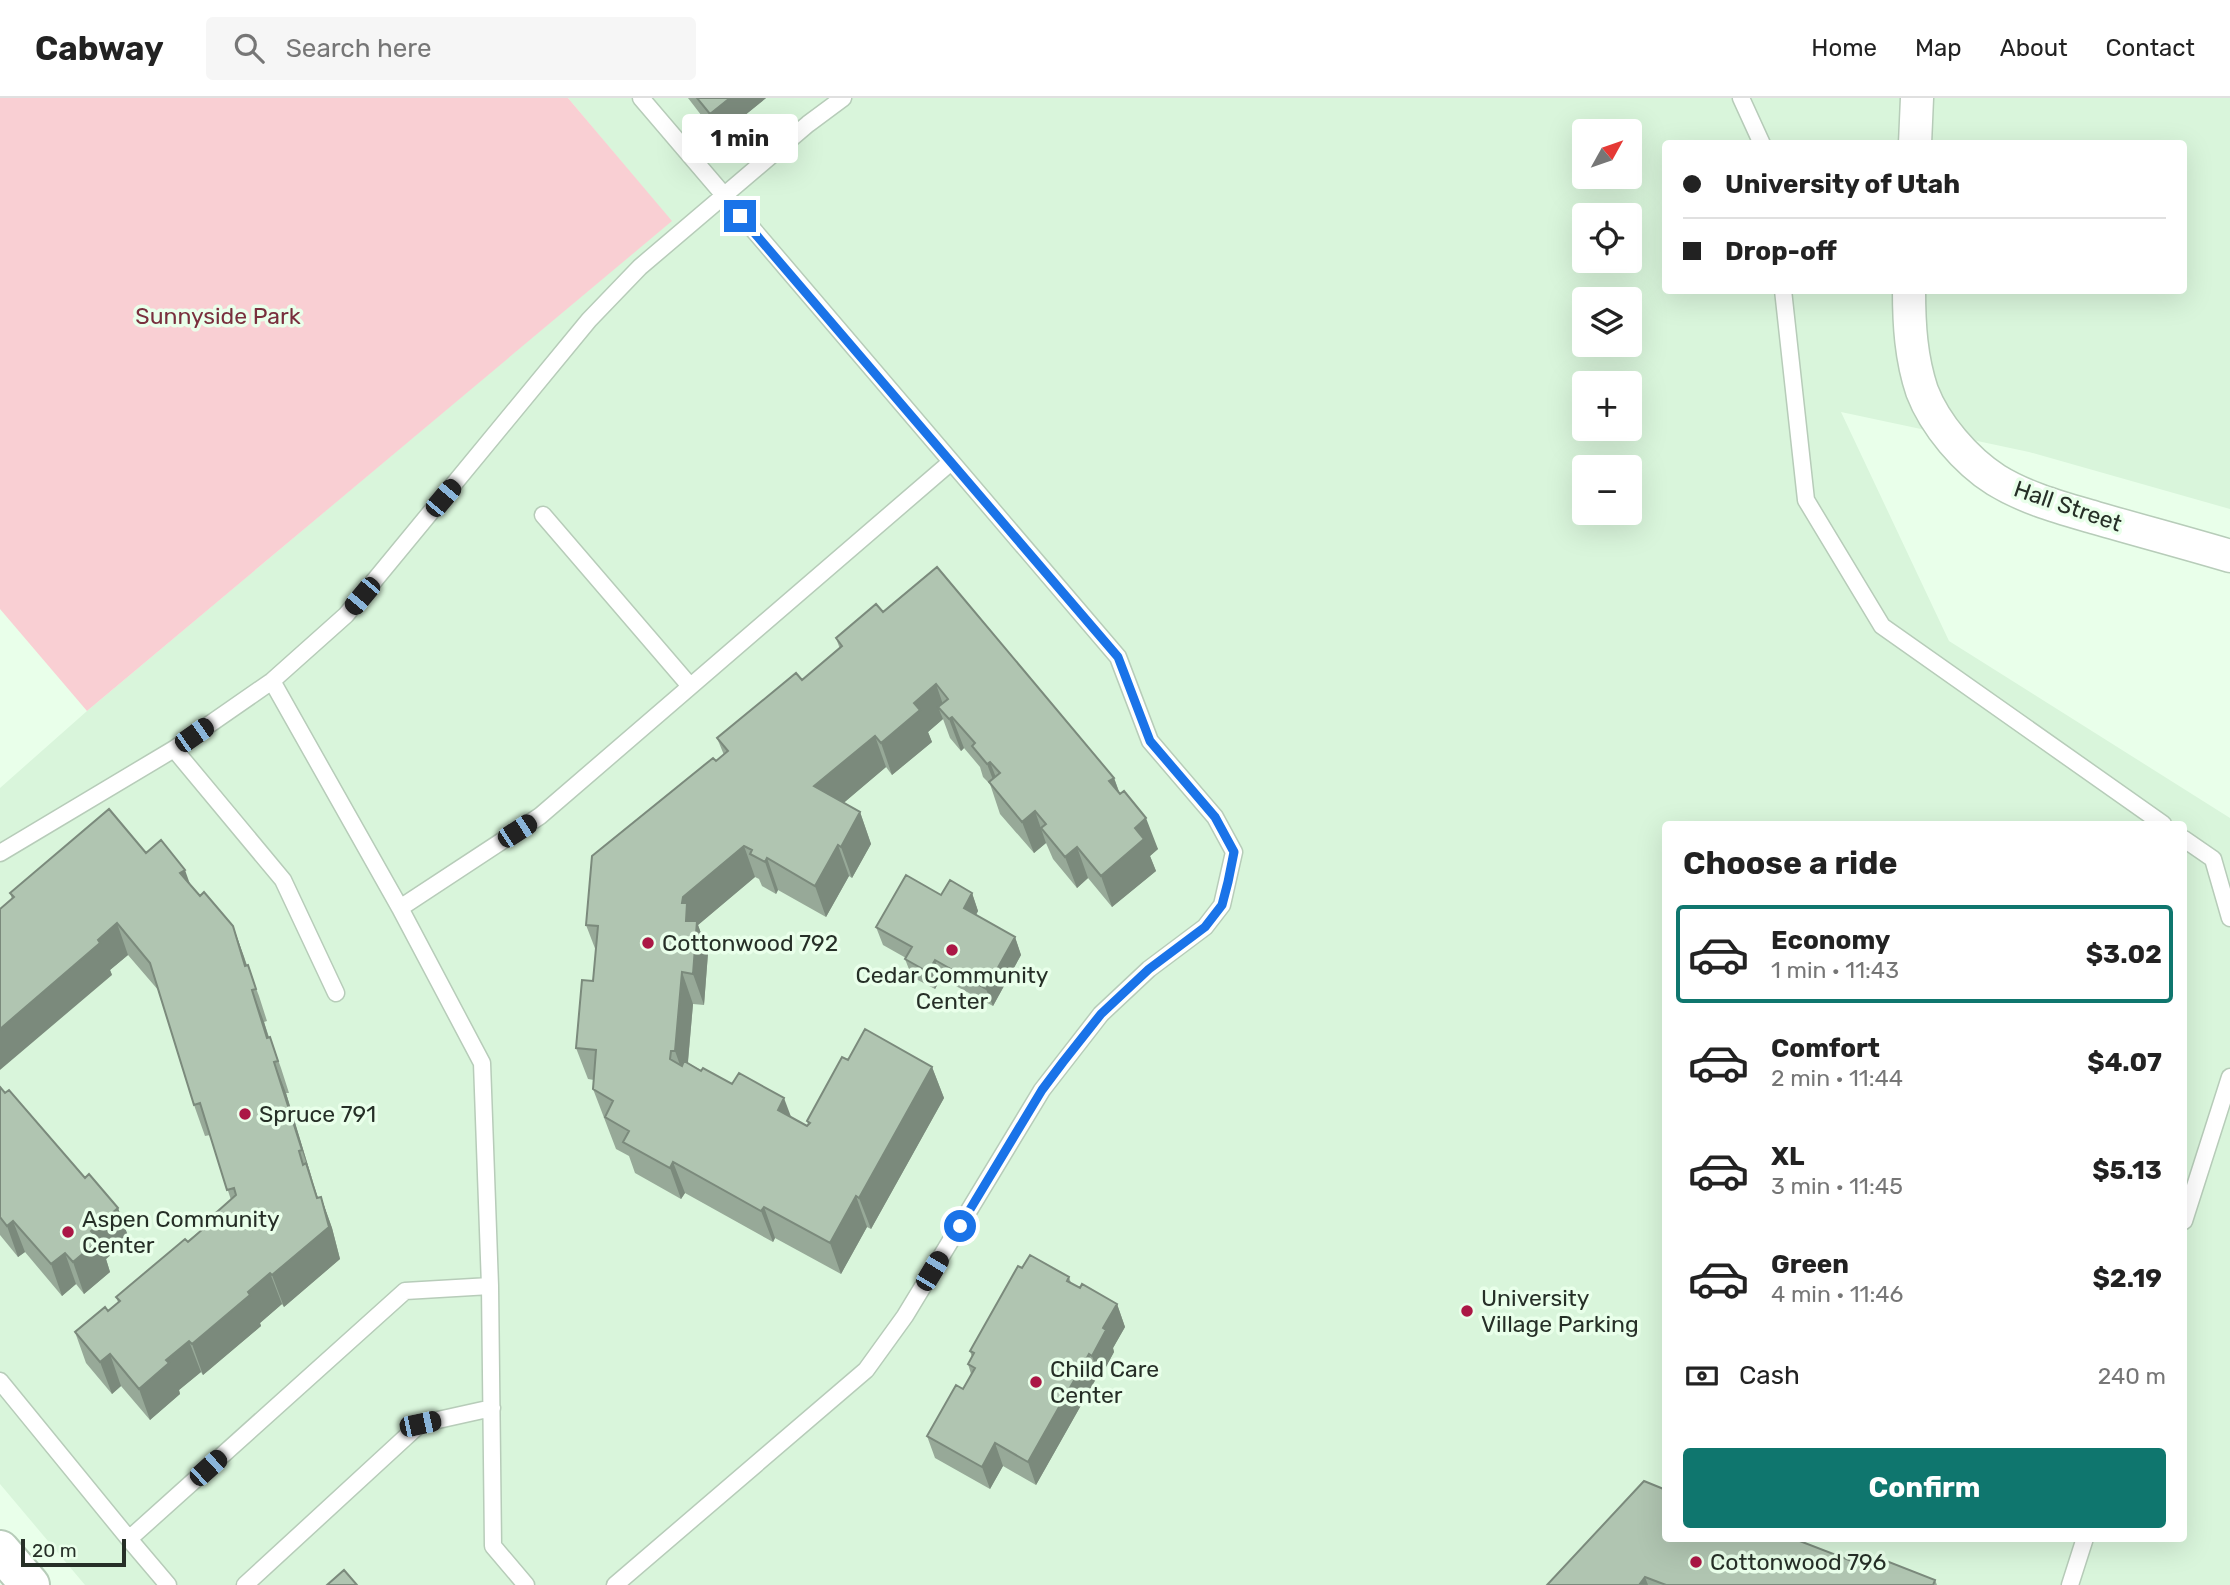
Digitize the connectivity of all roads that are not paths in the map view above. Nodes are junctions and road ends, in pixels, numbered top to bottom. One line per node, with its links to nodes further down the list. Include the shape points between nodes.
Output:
1 (641, 98): 7 (lane)
2 (843, 98): 7 (lane)
3 (1741, 98): 5 (lane)
4 (1917, 98): 6 (street)
5 (1760, 140)
6 (1915, 140)
7 (723, 196): 10 (lane); 13 (lane, via 639,267 589,320 346,615)
8 (1783, 294): 16 (lane, via 1806,500 1882,626)
9 (1909, 294): 12 (street, Hall Street, via 1914,364 1923,393 1936,419 1995,479 2051,505)
10 (951, 463): 14 (lane); 34 (lane, via 1118,657 1150,741 1215,817 1234,852 1222,905 1205,927 1149,969 1101,1014 1042,1090 905,1316 866,1370)
11 (543, 515): 14 (lane)
12 (2230, 556)
13 (272, 681): 15 (lane); 19 (lane)
14 (690, 686): 19 (lane, via 540,816)
15 (174, 748): 18 (lane); 21 (lane, via 284,880)
16 (2159, 821)
17 (2187, 841): 20 (lane, via 2213,859)
18 (0, 853)
19 (400, 908): 24 (lane, via 482,1063)
20 (2230, 918)
21 (336, 993)
22 (2230, 1077): 23 (lane)
23 (2187, 1212)
24 (490, 1286): 26 (lane); 27 (lane, via 405,1291)
25 (0, 1381): 27 (lane)
26 (492, 1408): 32 (lane, via 420,1424); 33 (lane, via 493,1546)
27 (129, 1539): 31 (lane)
28 (2084, 1542): 35 (lane)
29 (0, 1550): 30 (main road)
30 (30, 1585)
31 (168, 1585)
32 (245, 1585)
33 (526, 1585)
34 (615, 1585)
35 (2070, 1585)

